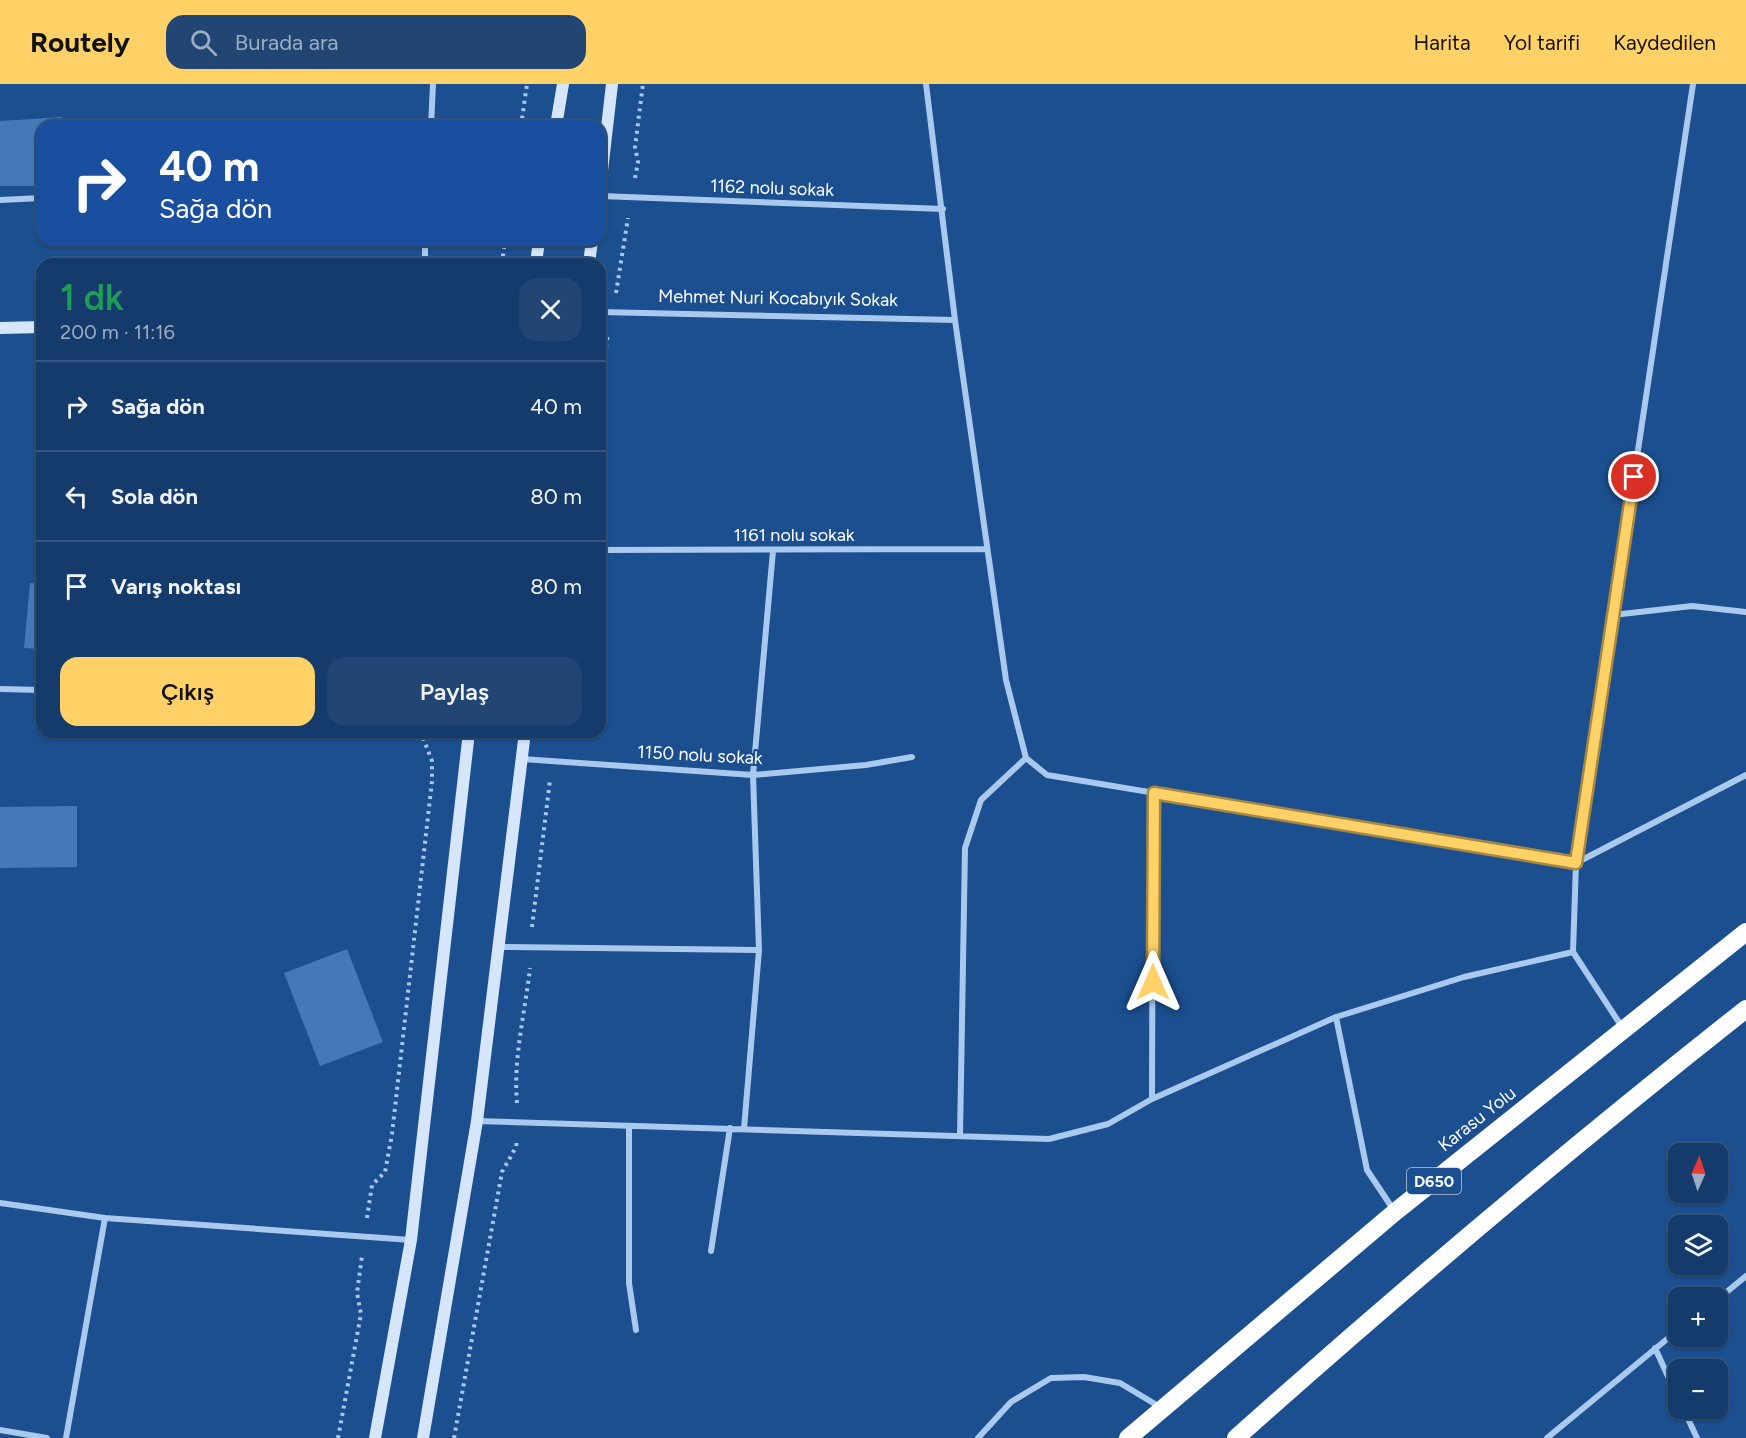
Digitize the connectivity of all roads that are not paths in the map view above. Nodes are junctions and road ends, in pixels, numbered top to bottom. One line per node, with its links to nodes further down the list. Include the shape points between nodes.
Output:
1 (433, 84): 6 (street)
2 (563, 84): 7 (main road)
3 (612, 84): 8 (main road)
4 (926, 84): 12 (street)
5 (1693, 84): 21 (street)
6 (431, 120)
7 (557, 120)
8 (606, 136)
9 (606, 196): 12 (street, 1162 nolu sokak)
10 (36, 198): 11 (street)
11 (0, 200)
12 (943, 209): 14 (street)
13 (606, 312): 14 (street, Mehmet Nuri Kocabıyık Sokak)
14 (955, 320): 17 (street)
15 (36, 327): 16 (main road)
16 (0, 328)
17 (987, 549): 19 (street, 1161 nolu sokak); 27 (street, via 1006,680)
18 (606, 550): 19 (street, 1161 nolu sokak)
19 (773, 551): 29 (street)
20 (1746, 612): 21 (street, via 1692,606)
21 (1613, 615): 32 (street)
22 (0, 688): 23 (street)
23 (36, 690)
24 (468, 738): 49 (main road)
25 (524, 738): 28 (main road)
26 (912, 757): 29 (street, 1150 nolu sokak)
27 (1026, 758): 31 (street, via 1047,775); 45 (street, via 981,800 965,848)
28 (522, 759): 29 (street, 1150 nolu sokak); 34 (main road)
29 (753, 775): 35 (street)
30 (1746, 775): 32 (street)
31 (1154, 793): 32 (street); 40 (street)
32 (1576, 863): 36 (street)
33 (1746, 932): 39 (highway, Karasu Yolu / D650)
34 (500, 946): 35 (street); 41 (main road)
35 (759, 950): 44 (street)
36 (1573, 952): 38 (street, via 1464,977); 39 (street)
37 (1746, 1009): 66 (highway, via 1575,1146)
38 (1336, 1017): 40 (street); 47 (street, via 1367,1170)
39 (1624, 1030): 47 (highway, Karasu Yolu / D650)
40 (1152, 1099): 45 (street, via 1107,1124 1049,1139)
41 (477, 1121): 42 (street); 63 (main road)
42 (629, 1126): 43 (street); 53 (street, via 629,1283)
43 (730, 1128): 44 (street); 50 (street)
44 (744, 1129): 45 (street)
45 (960, 1136)
46 (0, 1203): 48 (street)
47 (1395, 1212): 57 (highway, Karasu Yolu / D650)
48 (105, 1218): 49 (street); 61 (street)
49 (411, 1240): 62 (main road)
50 (711, 1251)
51 (1746, 1276): 52 (street)
52 (1728, 1291)
53 (636, 1330)
54 (1668, 1338): 55 (street)
55 (1655, 1348): 56 (street); 67 (street)
56 (1668, 1376)
57 (1163, 1408): 64 (street, via 1120,1383 1084,1377 1051,1378 1011,1402); 65 (highway, Karasu Yolu / D650)
58 (1688, 1419): 68 (street)
59 (0, 1430): 60 (street)
60 (47, 1438)
61 (66, 1438)
62 (375, 1438)
63 (423, 1438)
64 (978, 1438)
65 (1128, 1438)
66 (1236, 1438)
67 (1547, 1438)
68 (1697, 1438)

